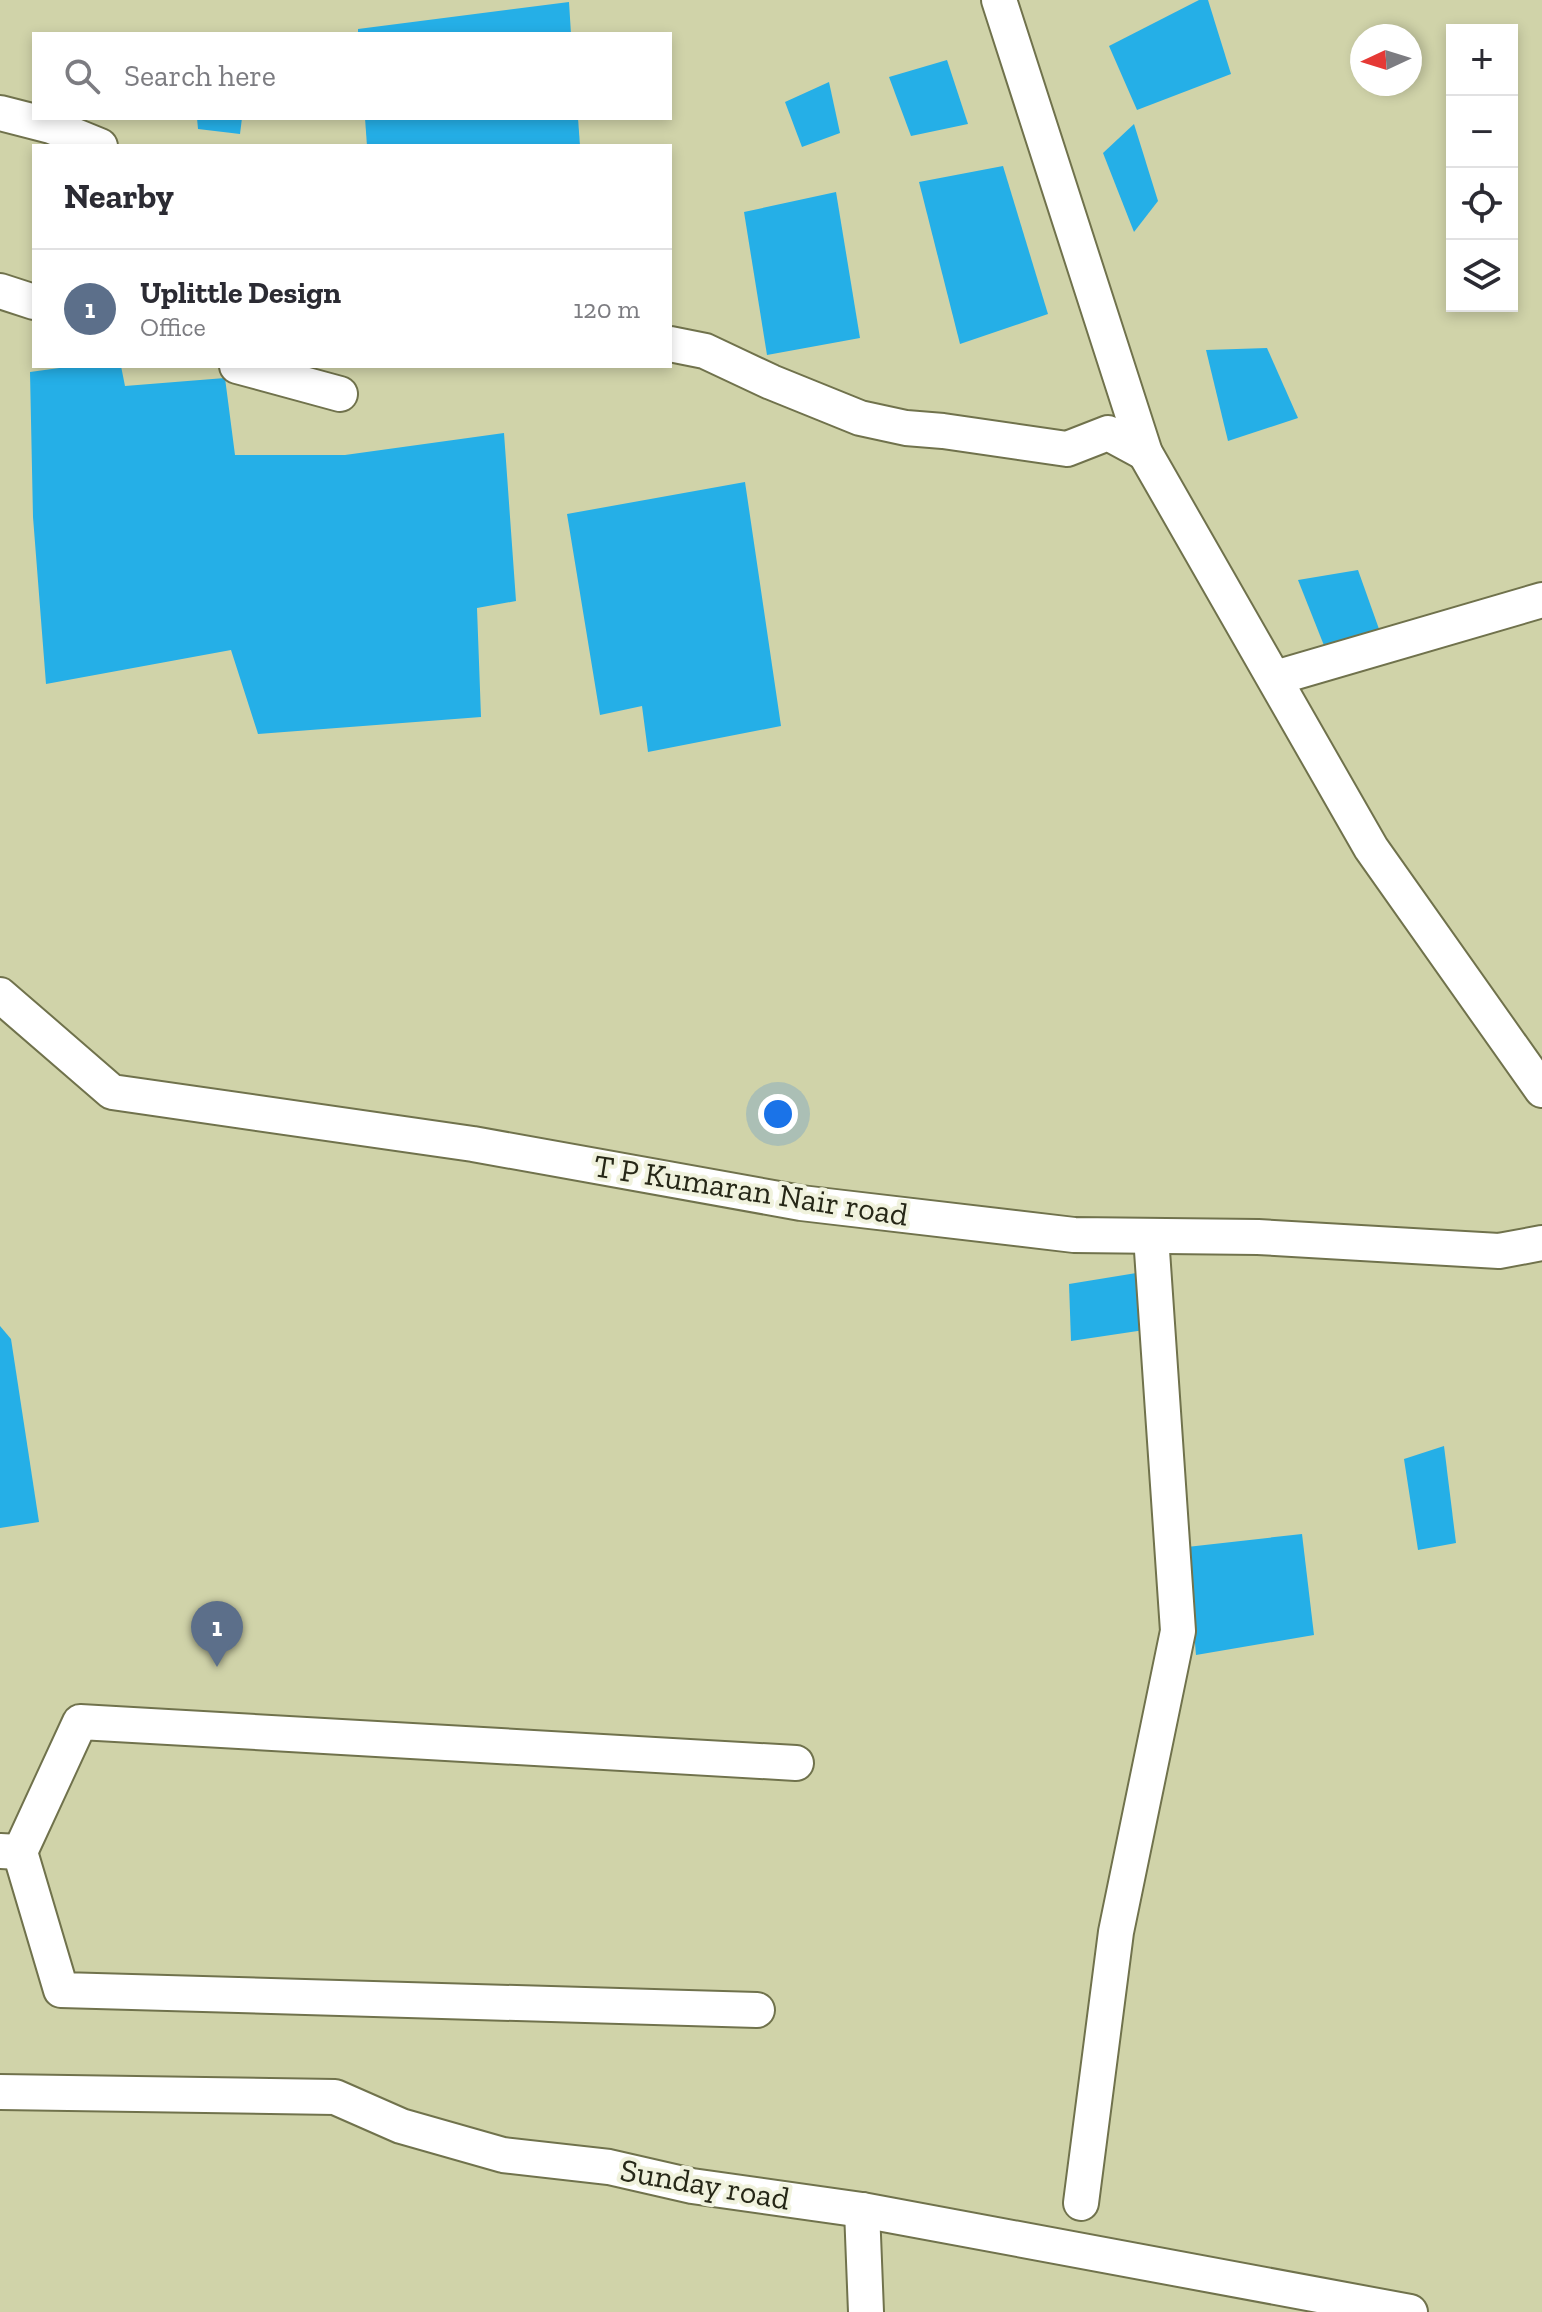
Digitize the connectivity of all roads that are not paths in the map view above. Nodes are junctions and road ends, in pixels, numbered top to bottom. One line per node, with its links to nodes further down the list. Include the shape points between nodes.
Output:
1 (999, 0): 9 (street)
2 (0, 113): 3 (street)
3 (95, 144)
4 (0, 291): 5 (street)
5 (32, 301)
6 (672, 344): 9 (street, via 705,351 860,418 1067,449 1108,433)
7 (244, 368): 8 (street)
8 (340, 394)
9 (1145, 453): 11 (street)
10 (1542, 600): 11 (street)
11 (1275, 678): 13 (street, via 1371,848)
12 (0, 995): 14 (street, T P Kumaran Nair road, via 112,1092 473,1144 801,1203 1074,1235)
13 (1542, 1090)
14 (1151, 1236): 15 (street, T P Kumaran Nair road, via 1499,1251); 20 (street, via 1178,1631 1116,1932)
15 (1542, 1243)
16 (796, 1763): 17 (street, via 80,1722)
17 (10, 1851): 18 (street, via 61,1990)
18 (757, 2010)
19 (0, 2092): 21 (street, Sunday road, via 335,2097 401,2126 503,2155 609,2167 692,2186)
20 (1081, 2203)
21 (862, 2210): 22 (street); 23 (street, Sunday road)
22 (866, 2312)
23 (1410, 2312)

